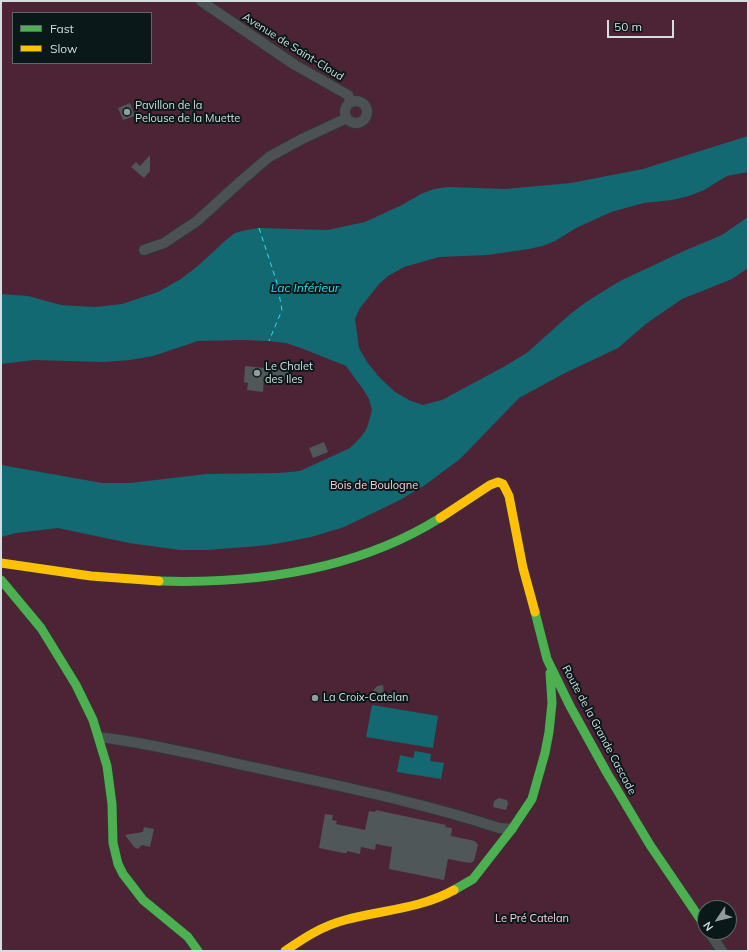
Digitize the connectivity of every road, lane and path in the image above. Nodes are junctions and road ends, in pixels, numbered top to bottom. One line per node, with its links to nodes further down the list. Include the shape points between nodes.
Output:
1 (201, 1): 2 (street, Avenue de Saint-Cloud, via 296,65 348,95)
2 (351, 102): 3 (street, via 345,110); 3 (street, via 360,101 364,104 367,115 360,122 353,122)
3 (347, 118): 4 (street, via 302,138 270,157 197,221 164,243)
4 (144, 250)
5 (1, 563): 7 (street, Route de la Grande Cascade, via 121,579 164,581 215,581 302,571 381,549 432,522 490,485 500,482 505,486 509,496 523,568)
6 (1, 580): 8 (street, via 41,628 64,664)
7 (547, 658): 9 (street, via 552,703 546,748 532,799); 10 (street, Route de la Grande Cascade, via 611,780 650,845)
8 (99, 737): 9 (street, via 154,746 311,780 416,804 499,828); 12 (street, via 107,766 112,804 113,844 118,864 143,900 188,937)
9 (512, 829): 13 (street, via 473,879 441,897 324,927)
10 (697, 914)
11 (714, 940): 14 (street)
12 (198, 951)
13 (285, 951)
14 (722, 951)

